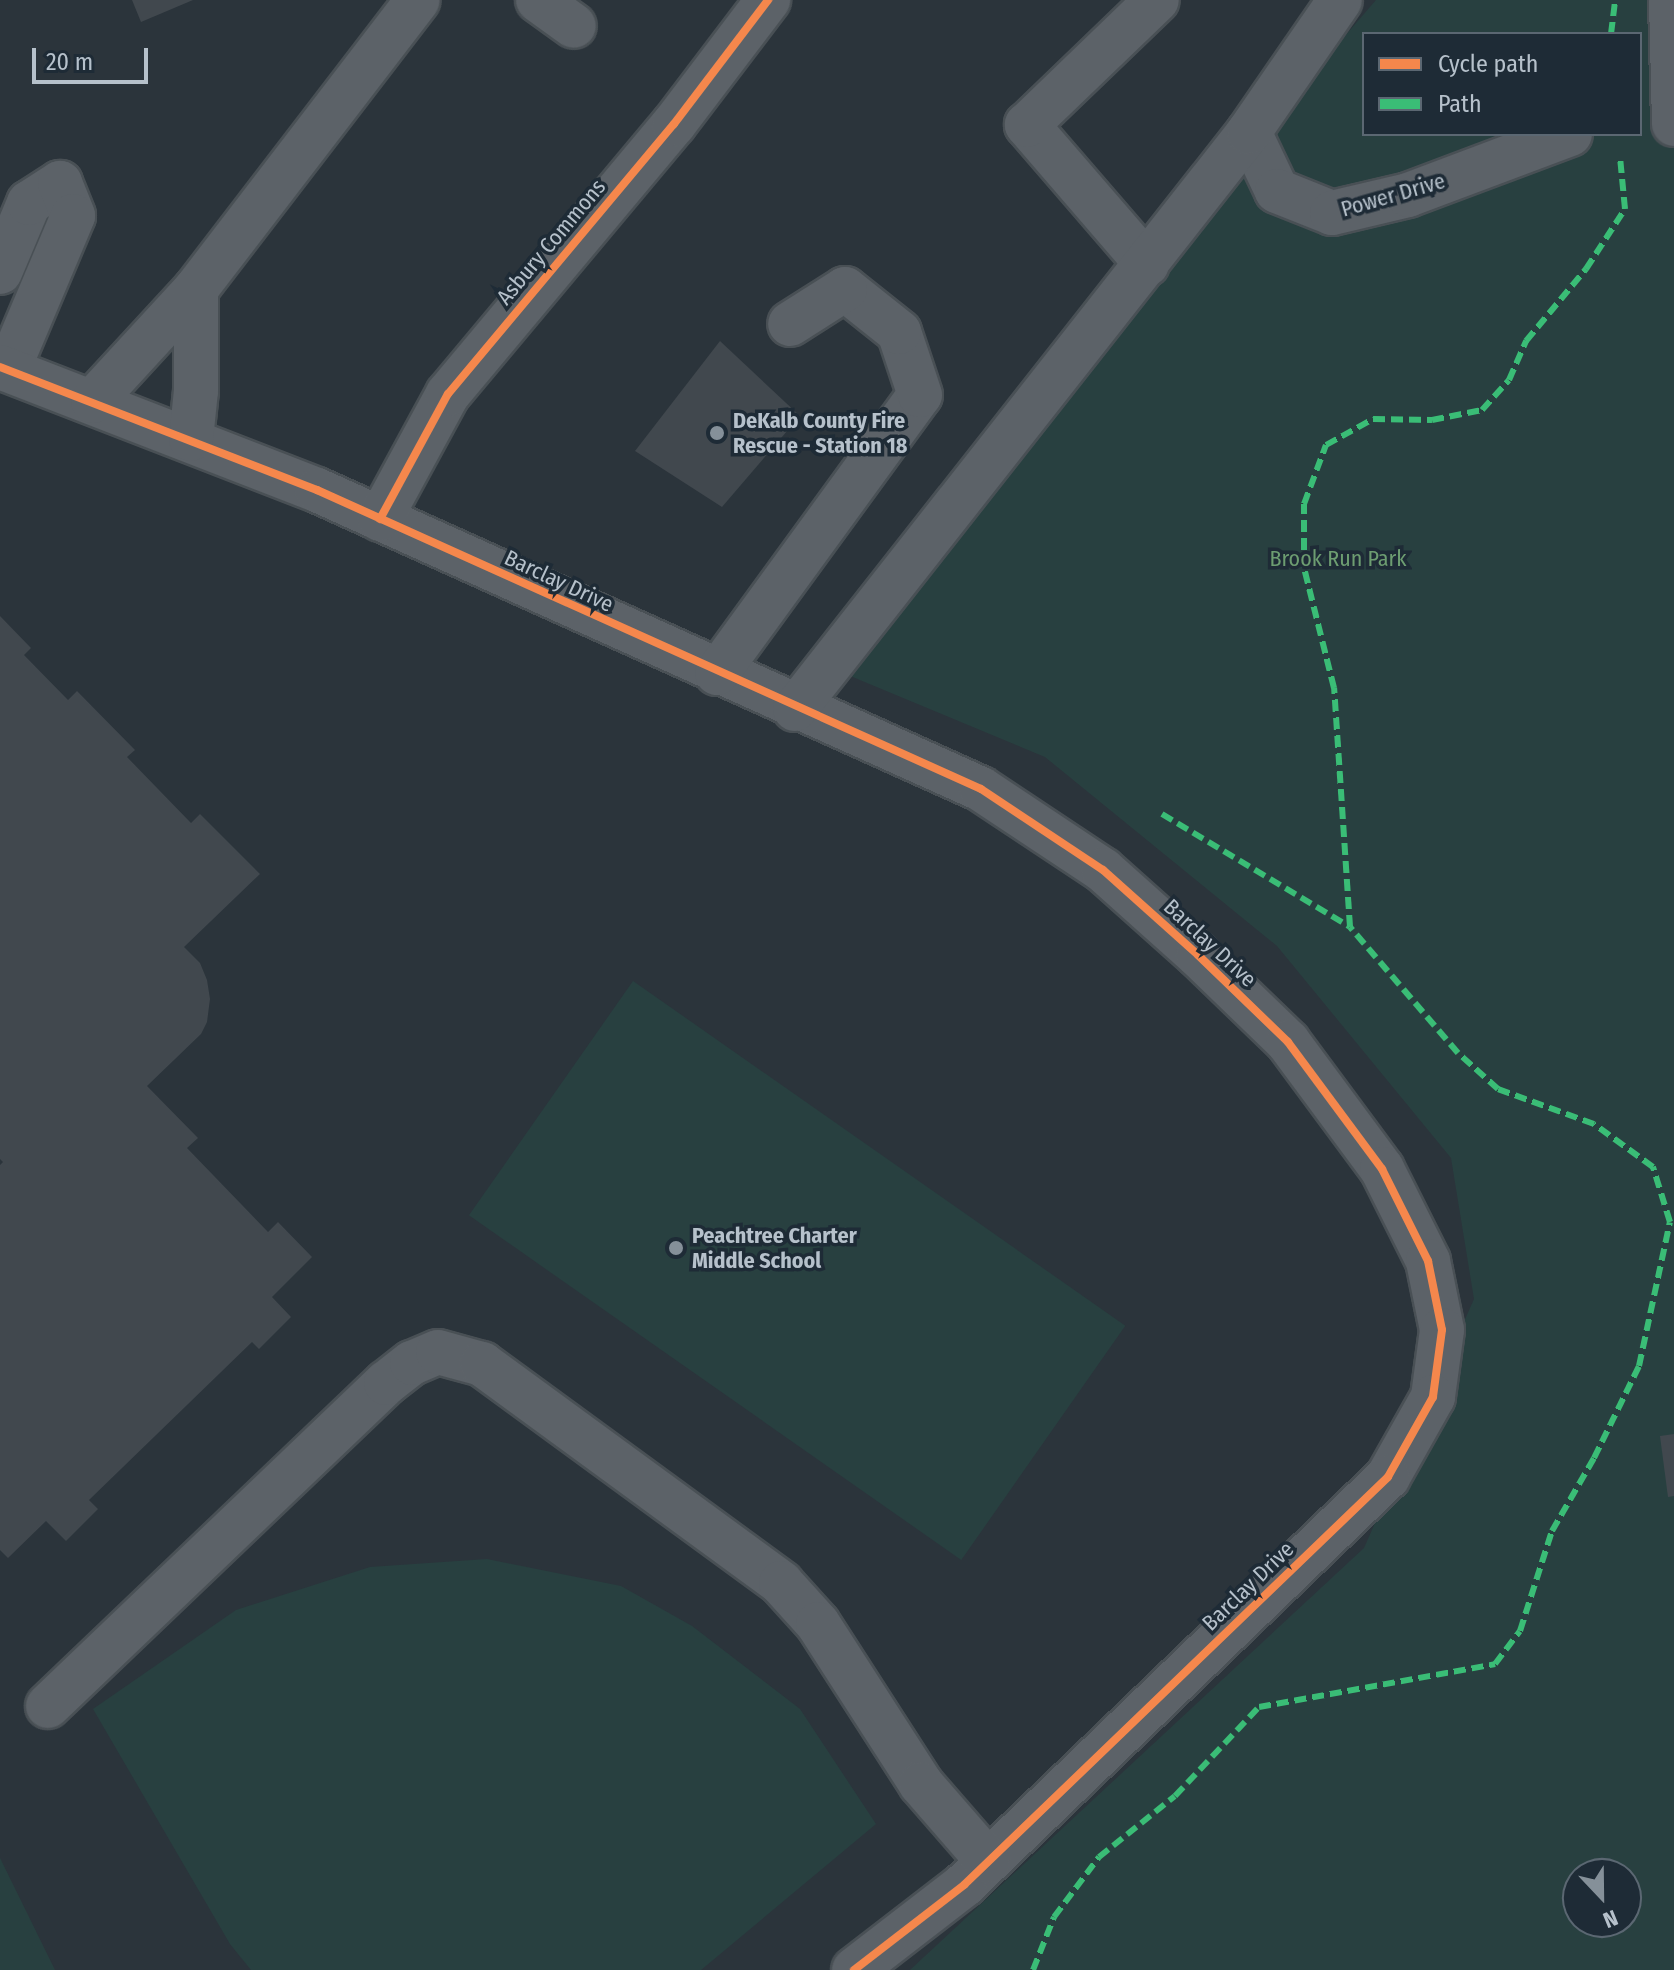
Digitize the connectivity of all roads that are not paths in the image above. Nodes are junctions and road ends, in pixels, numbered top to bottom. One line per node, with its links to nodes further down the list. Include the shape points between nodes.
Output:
1 (418, 0): 14 (street)
2 (538, 0): 7 (street)
3 (768, 0): 20 (street, Asbury Commons, via 674,124 448,394)
4 (1157, 0): 11 (street, via 1027,125)
5 (1671, 0): 8 (street)
6 (1334, 2): 9 (street)
7 (574, 26)
8 (1662, 109)
9 (1249, 132): 10 (street, Power Drive, via 1277,191 1332,213 1408,195); 11 (street)
10 (1565, 136)
11 (1147, 264): 22 (street)
12 (0, 272): 15 (street, via 29,203 60,183 73,216)
13 (0, 279): 15 (street, via 28,258)
14 (196, 289): 18 (street); 19 (street)
15 (42, 291): 17 (street)
16 (790, 324): 21 (street, via 845,289 899,332 920,395)
17 (4, 368): 18 (street, Barclay Drive)
18 (93, 401): 19 (street, Barclay Drive)
19 (191, 439): 20 (street, Barclay Drive)
20 (380, 519): 21 (street, Barclay Drive)
21 (717, 673): 22 (street, Barclay Drive)
22 (795, 709): 24 (street, Barclay Drive, via 981,789 1103,870 1288,1042 1382,1169 1428,1261 1442,1330 1433,1397 1388,1477)
23 (48, 1706): 24 (street, via 386,1383 438,1352 482,1364 781,1583 818,1624 921,1784)
24 (988, 1861): 25 (street, Barclay Drive)
25 (854, 1970)

